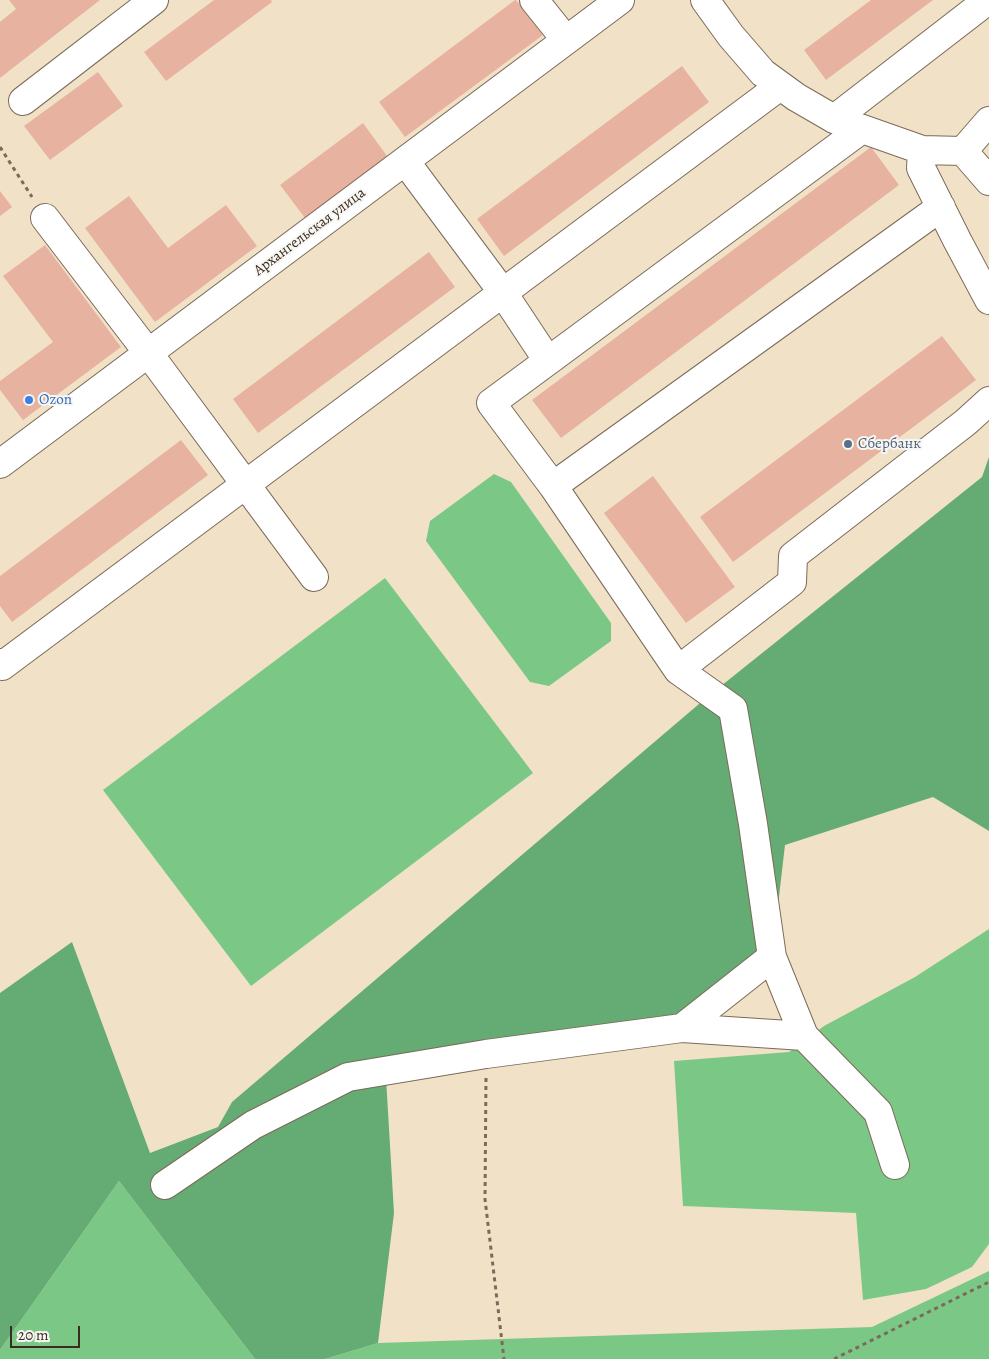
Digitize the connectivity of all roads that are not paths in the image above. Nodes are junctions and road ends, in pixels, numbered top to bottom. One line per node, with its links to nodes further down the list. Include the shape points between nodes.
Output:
1 (154, 0): 8 (street)
2 (534, 0): 6 (street)
3 (620, 0): 6 (street, Архангельская улица)
4 (704, 0): 7 (street, via 763,73)
5 (988, 0): 9 (street)
6 (566, 40): 14 (street, Архангельская улица)
7 (780, 86): 9 (street); 18 (street)
8 (23, 101)
9 (834, 119): 11 (street)
10 (989, 121): 13 (street)
11 (862, 129): 12 (street); 21 (street)
12 (922, 150): 13 (street); 16 (street, via 921,168)
13 (962, 151): 15 (street)
14 (406, 161): 18 (street); 20 (street, Архангельская улица)
15 (989, 181)
16 (941, 207): 19 (street); 25 (street)
17 (45, 218): 20 (street)
18 (503, 292): 21 (street); 24 (street)
19 (989, 300)
20 (149, 354): 23 (street, Архангельская улица); 24 (street)
21 (548, 361): 25 (street, via 491,403)
22 (989, 401): 27 (street, via 793,556 792,582)
23 (1, 463)
24 (245, 485): 26 (street); 28 (street)
25 (553, 486): 27 (street)
26 (314, 578)
27 (678, 670): 29 (street, via 733,709)
28 (1, 673)
29 (772, 958): 30 (street); 31 (street)
30 (682, 1028): 31 (street); 33 (street, via 486,1054 348,1077 253,1125)
31 (804, 1036): 32 (street, via 878,1112)
32 (895, 1165)
33 (165, 1185)

